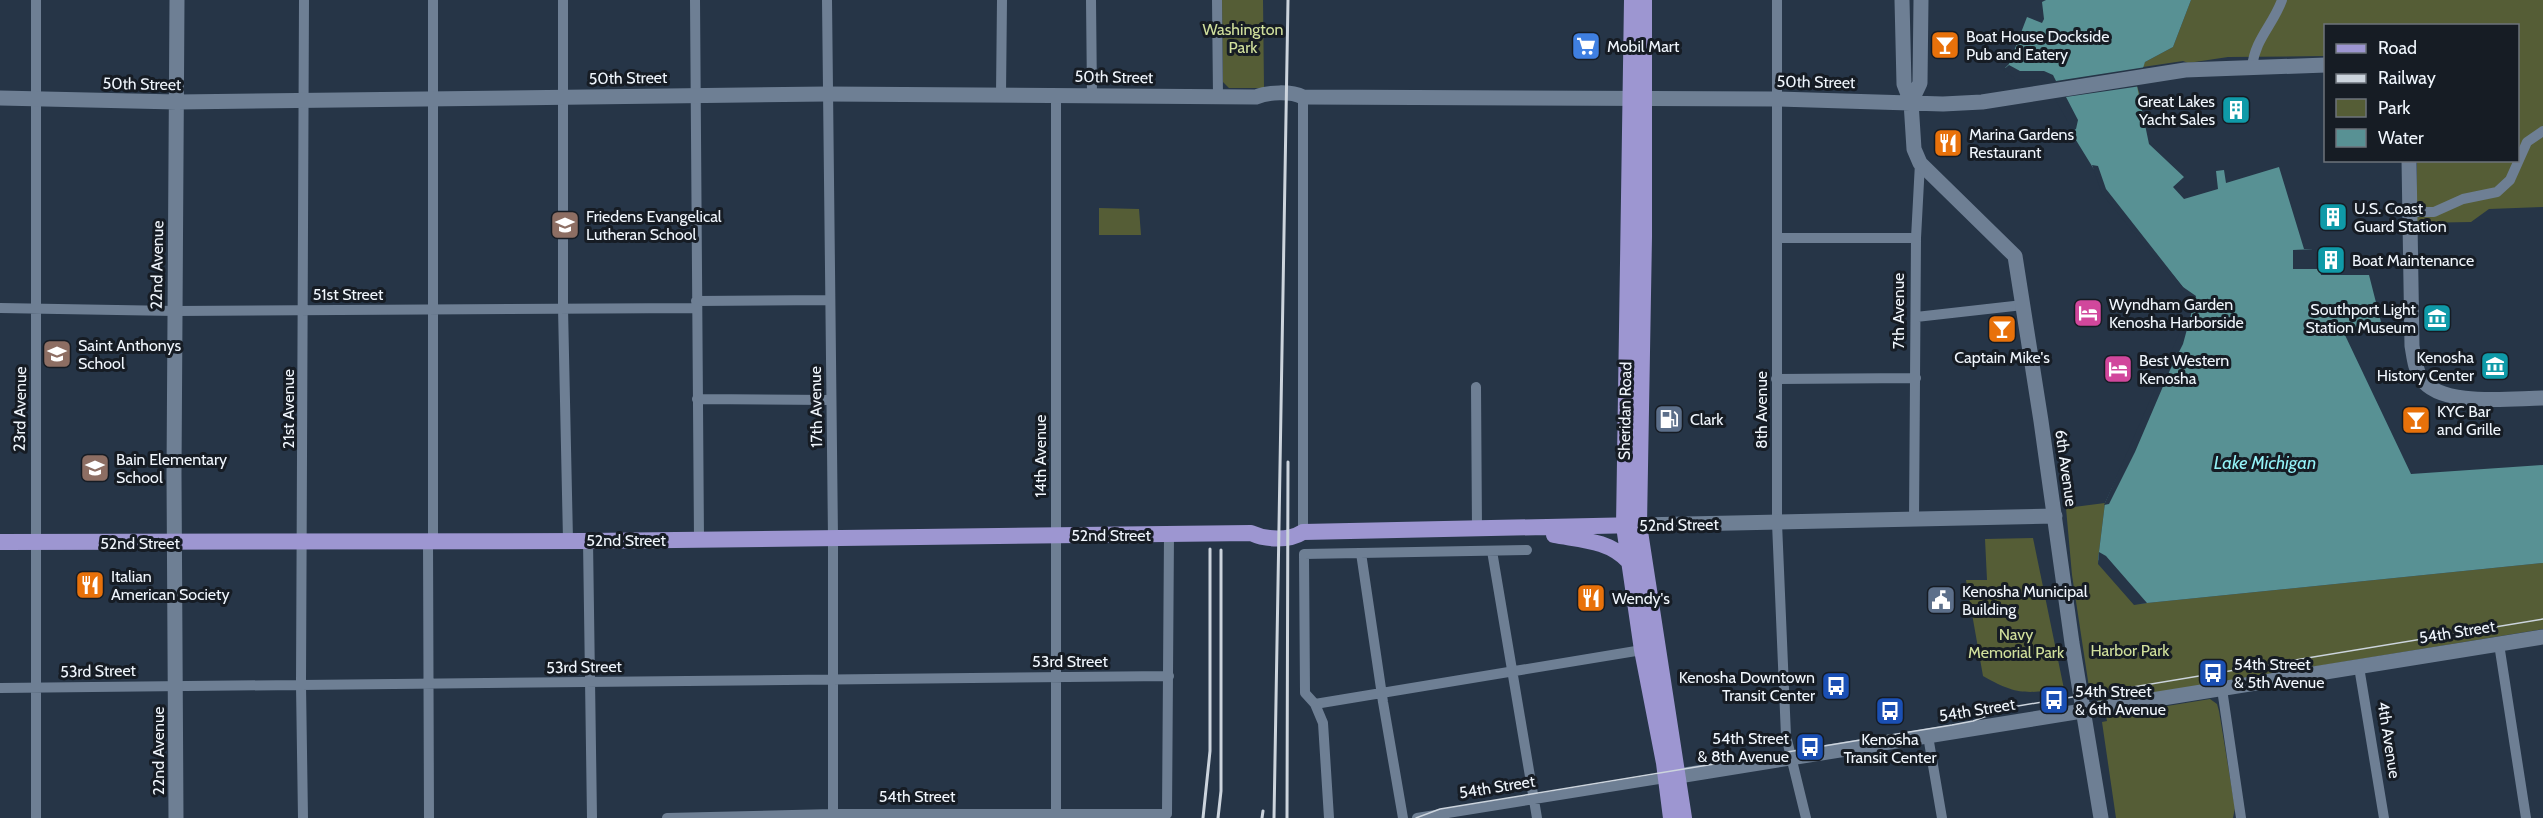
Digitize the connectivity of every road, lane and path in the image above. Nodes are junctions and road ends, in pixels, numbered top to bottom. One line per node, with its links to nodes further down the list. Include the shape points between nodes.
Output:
1 (36, 0): 31 (street, 23rd Avenue)
2 (177, 0): 32 (street, 22nd Avenue)
3 (304, 0): 33 (street, 21st Avenue)
4 (432, 0): 28 (street)
5 (563, 0): 24 (street)
6 (695, 0): 22 (street)
7 (827, 0): 19 (street, 17th Avenue)
8 (1002, 0): 20 (street)
9 (1091, 0): 23 (street)
10 (1217, 0): 25 (street)
11 (1632, 0): 29 (main road, Sheridan Road)
12 (1644, 0): 29 (main road, Sheridan Road)
13 (1778, 0): 30 (street, 8th Avenue)
14 (1902, 0): 34 (street, 7th Avenue, via 1904,84)
15 (2282, 0): 18 (street, via 2255,48)
16 (1922, 2): 34 (street, 7th Avenue, via 1920,83)
17 (2324, 65): 18 (street, 50th Street)
18 (2252, 67): 34 (street, 50th Street, via 2185,70 2014,97 1943,104)
19 (827, 94): 20 (street, 50th Street); 22 (street, 50th Street); 43 (street, 17th Avenue)
20 (1001, 94): 21 (street, 50th Street)
21 (1056, 94): 23 (street, 50th Street); 67 (street, 14th Avenue)
22 (696, 95): 24 (street, 50th Street); 44 (street)
23 (1092, 95): 25 (street, 50th Street)
24 (563, 96): 28 (street, 50th Street); 47 (street)
25 (1218, 97): 27 (street, 50th Street, via 1297,102)
26 (0, 98): 31 (street, 50th Street)
27 (1303, 98): 29 (street, 50th Street); 65 (street)
28 (432, 99): 33 (street, 50th Street); 49 (street)
29 (1638, 99): 30 (street, 50th Street); 62 (main road, Sheridan Road)
30 (1777, 99): 34 (street, 50th Street); 41 (street, 8th Avenue)
31 (36, 100): 32 (street, 50th Street); 48 (street, 23rd Avenue)
32 (177, 102): 33 (street, 50th Street); 51 (street, 22nd Avenue)
33 (304, 102): 50 (street, 21st Avenue)
34 (1911, 102): 37 (street, 7th Avenue, via 1914,149)
35 (2543, 131): 36 (street, via 2528,142)
36 (2519, 161)
37 (1920, 162): 42 (street, 7th Avenue); 45 (street, 6th Avenue, via 2015,256)
38 (2409, 162): 40 (street)
39 (2519, 162): 40 (street, via 2510,180 2497,192 2474,196 2434,212)
40 (2409, 212): 56 (street, via 2412,346 2422,379 2444,395 2463,398)
41 (1777, 238): 42 (street); 54 (street, 8th Avenue)
42 (1916, 238): 52 (street, 7th Avenue)
43 (829, 300): 44 (street, 51st Street); 58 (street, 17th Avenue)
44 (696, 304): 47 (street, 51st Street); 57 (street)
45 (2023, 305): 52 (street); 59 (street, 6th Avenue)
46 (0, 308): 48 (street, 51st Street)
47 (563, 308): 49 (street, 51st Street); 69 (street)
48 (36, 309): 51 (street, 51st Street); 75 (street, 23rd Avenue)
49 (433, 309): 50 (street, 51st Street); 72 (street)
50 (303, 310): 51 (street, 51st Street); 71 (street, 21st Avenue)
51 (175, 311): 76 (street, 22nd Avenue)
52 (1916, 317): 53 (street, 7th Avenue)
53 (1916, 378): 54 (street); 60 (street, 7th Avenue)
54 (1776, 379): 61 (street, 8th Avenue)
55 (1476, 387): 63 (street)
56 (2543, 398)
57 (697, 399): 58 (street); 70 (street)
58 (830, 400): 68 (street, 17th Avenue)
59 (2055, 516): 60 (street, 52nd Street); 98 (street, 6th Avenue)
60 (1914, 521): 61 (street, 52nd Street)
61 (1777, 523): 62 (street, 52nd Street); 100 (street, 8th Avenue, via 1786,736)
62 (1631, 526): 64 (main road, 52nd Street); 80 (main road, Sheridan Road); 101 (main road, Sheridan Road)
63 (1477, 529): 64 (main road, 52nd Street); 65 (main road, 52nd Street)
64 (1523, 529): 80 (main road, via 1607,545 1618,549)
65 (1303, 532): 66 (main road, 52nd Street, via 1294,526 1261,527 1251,533)
66 (1169, 534): 67 (main road, 52nd Street); 87 (street)
67 (1055, 535): 68 (main road, 52nd Street); 86 (street, 14th Avenue)
68 (833, 538): 70 (main road, 52nd Street); 88 (street, 17th Avenue)
69 (568, 540): 72 (main road, 52nd Street); 73 (main road, 52nd Street)
70 (699, 540): 73 (main road, 52nd Street)
71 (303, 541): 72 (main road, 52nd Street); 76 (main road, 52nd Street); 91 (street, 21st Avenue)
72 (431, 541): 92 (street)
73 (588, 541): 89 (street)
74 (0, 542): 75 (main road, 52nd Street)
75 (34, 543): 76 (main road, 52nd Street); 93 (street, 23rd Avenue)
76 (174, 543): 90 (street, 22nd Avenue)
77 (1492, 550): 78 (street); 79 (street); 85 (street)
78 (1527, 550)
79 (1361, 553): 96 (street); 97 (street, via 1304,554 1305,693)
80 (1628, 561): 83 (main road, Sheridan Road)
81 (2543, 637): 82 (street, 54th Street)
82 (2499, 644): 84 (street, 54th Street); 123 (street)
83 (1642, 650): 85 (street); 101 (main road, Sheridan Road)
84 (2359, 667): 95 (street, 54th Street); 122 (street, 4th Avenue)
85 (1513, 673): 96 (street); 102 (street)
86 (1055, 676): 87 (street, 53rd Street); 88 (street, 53rd Street); 105 (street, 14th Avenue)
87 (1169, 676): 105 (street, 54th Street, via 1167,814)
88 (833, 679): 89 (street, 53rd Street); 103 (street, 17th Avenue)
89 (591, 682): 92 (street, 53rd Street); 110 (street)
90 (177, 685): 91 (street, 53rd Street); 93 (street, 53rd Street); 107 (street, 22nd Avenue)
91 (301, 685): 92 (street, 53rd Street); 108 (street, 21st Avenue)
92 (428, 685): 109 (street)
93 (35, 687): 94 (street, 53rd Street); 106 (street, 23rd Avenue)
94 (0, 688)
95 (2222, 689): 98 (street, 54th Street); 121 (street)
96 (1382, 692): 97 (street); 113 (street)
97 (1315, 704): 112 (street, via 1323,723)
98 (2084, 712): 99 (street, 54th Street); 120 (street, 6th Avenue)
99 (1928, 736): 100 (street, 54th Street); 119 (street)
100 (1792, 757): 101 (street, 54th Street); 118 (street, 8th Avenue)
101 (1671, 777): 102 (street, 54th Street); 116 (main road, Sheridan Road); 117 (main road, Sheridan Road)
102 (1534, 799): 114 (street, 54th Street); 115 (street)
103 (832, 814): 104 (street, 54th Street); 111 (street, 54th Street)
104 (923, 816): 105 (street, 54th Street)
105 (1056, 816)
106 (36, 818)
107 (176, 818)
108 (303, 818)
109 (429, 818)
110 (592, 818)
111 (668, 818)
112 (1329, 818)
113 (1403, 818)
114 (1417, 818)
115 (1537, 818)
116 (1671, 818)
117 (1684, 818)
118 (1806, 818)
119 (1942, 818)
120 (2101, 818)
121 (2241, 818)
122 (2384, 818)
123 (2526, 818)

